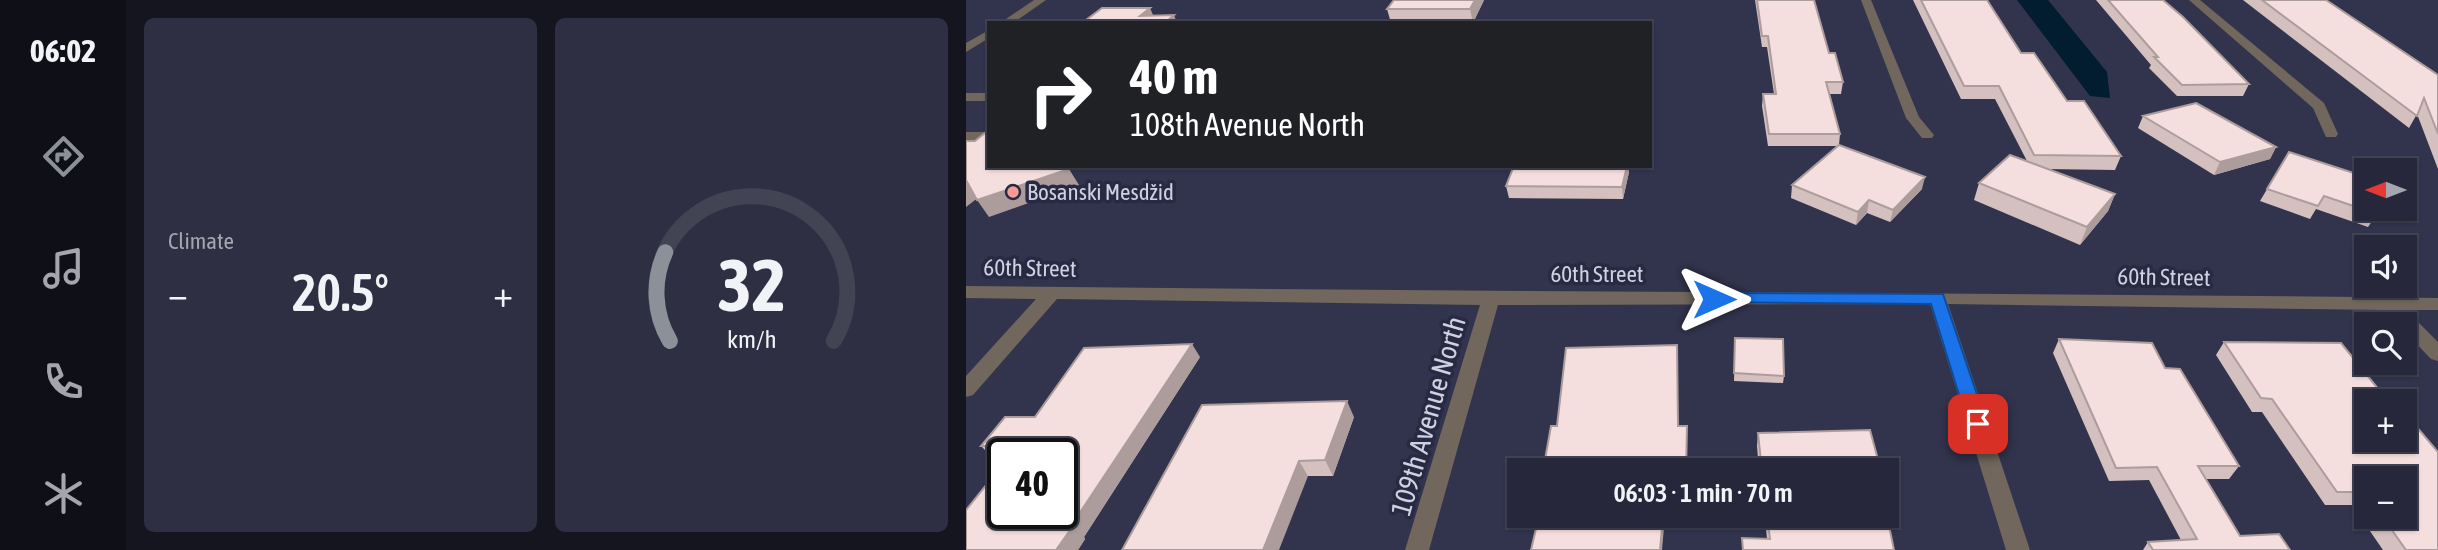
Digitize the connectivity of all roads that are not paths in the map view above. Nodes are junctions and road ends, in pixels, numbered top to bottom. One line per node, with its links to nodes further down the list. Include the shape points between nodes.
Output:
1 (1041, 0): 4 (street)
2 (1866, 0): 10 (street, via 1913,118)
3 (2194, 0): 9 (street, via 2319,106)
4 (1008, 21)
5 (987, 34): 6 (street)
6 (966, 48)
7 (966, 97): 8 (street)
8 (987, 97)
9 (2330, 134)
10 (1927, 135)
11 (966, 136): 12 (street)
12 (987, 136)
13 (966, 292): 14 (street, 60th Street)
14 (1054, 292): 16 (street, 60th Street); 20 (street)
15 (1937, 298): 16 (street, 60th Street); 17 (street, 60th Street); 22 (street)
16 (1492, 299): 21 (street, 109th Avenue North)
17 (2389, 304): 18 (street, 60th Street); 19 (street)
18 (2438, 304)
19 (2438, 354)
20 (966, 388)
21 (1417, 550)
22 (2018, 550)

